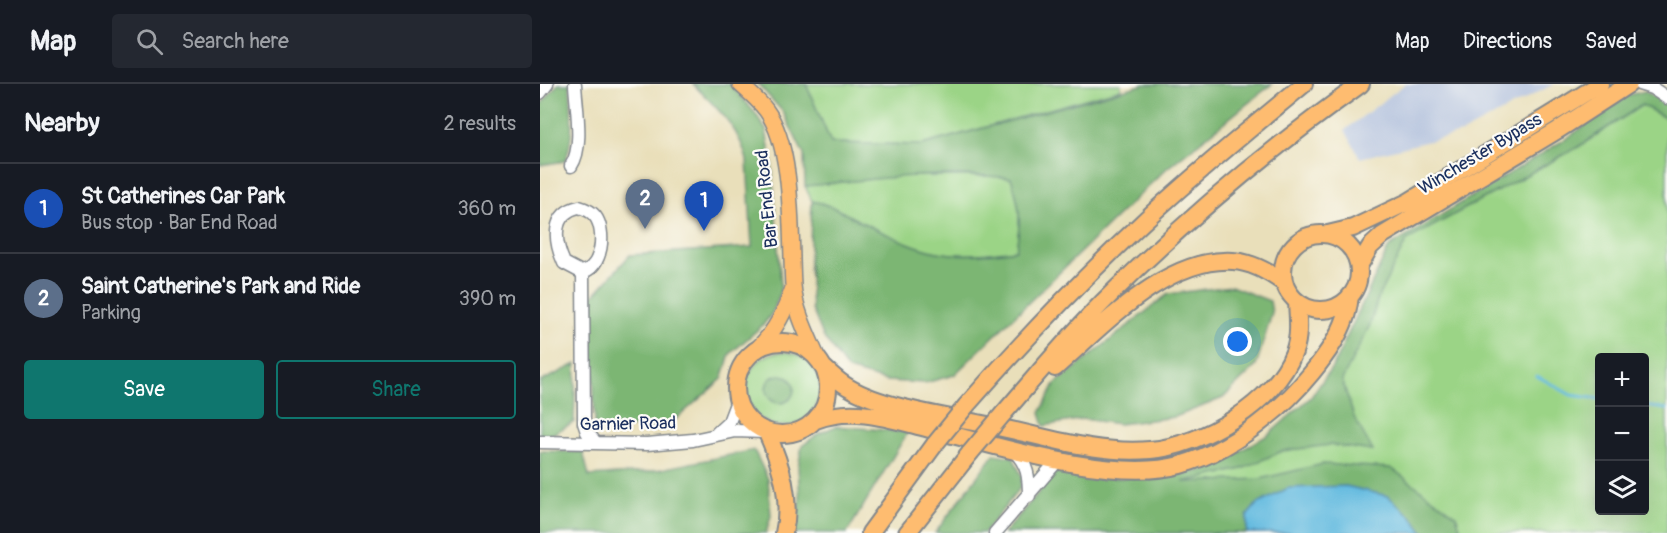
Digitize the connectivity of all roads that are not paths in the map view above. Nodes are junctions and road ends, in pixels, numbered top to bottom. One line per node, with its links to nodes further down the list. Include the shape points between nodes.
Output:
1 (547, 84): 10 (street)
2 (575, 84): 12 (street, via 578,148)
3 (740, 84): 17 (main road, Bar End Road, via 766,110 782,143)
4 (1305, 84): 33 (highway, bridge, via 1143,223 1015,350 935,444)
5 (1361, 84): 23 (highway, via 1262,158 1155,252 1108,296)
6 (1600, 84): 13 (highway, Winchester Bypass, via 1408,201 1353,228)
7 (1629, 84): 14 (highway, Winchester Bypass, via 1383,235)
8 (1639, 84): 11 (street)
9 (1660, 84): 11 (street)
10 (540, 93)
11 (1667, 98)
12 (571, 166)
13 (1328, 234): 14 (highway, via 1348,245); 16 (highway, via 1302,238 1292,246 1282,270)
14 (1359, 266): 18 (highway, via 1356,287)
15 (583, 272): 15 (street, via 564,264 557,239 560,217 568,209 579,207 595,216 601,249 597,262); 28 (street, via 584,423)
16 (1284, 283): 19 (highway); 23 (highway, via 1268,272 1234,261 1191,267 1173,275 1147,289)
17 (793, 287): 20 (main road, Bar End Road, via 786,310); 21 (main road, Bar End Road)
18 (1350, 296): 19 (highway, via 1331,309 1308,308); 30 (highway, via 1345,320 1305,380 1280,407 1231,443 1180,465 1156,470)
19 (1297, 302): 21 (highway, via 1299,333 1294,352 1273,386 1221,426 1176,446 1150,450 1096,448 916,410 868,397 848,387)
20 (759, 348): 21 (highway, via 769,343 791,343 810,352); 22 (highway, via 749,355 736,376)
21 (820, 363): 24 (highway, via 828,389)
22 (737, 401): 25 (highway, via 747,420); 26 (street, via 729,422)
23 (1003, 414): 34 (highway, bridge)
24 (816, 420): 25 (highway, via 793,434); 29 (highway, via 837,413 878,416)
25 (766, 432): 26 (street, Garnier Road); 32 (highway, via 784,482)
26 (716, 434): 28 (street, Garnier Road, via 668,442)
27 (540, 442): 28 (street, Garnier Road)
28 (596, 443)
29 (1013, 450): 30 (highway); 31 (street, via 1023,459 1029,474)
30 (1058, 460): 31 (street)
31 (1029, 496): 35 (street)
32 (784, 533)
33 (870, 533)
34 (907, 533)
35 (995, 533)

